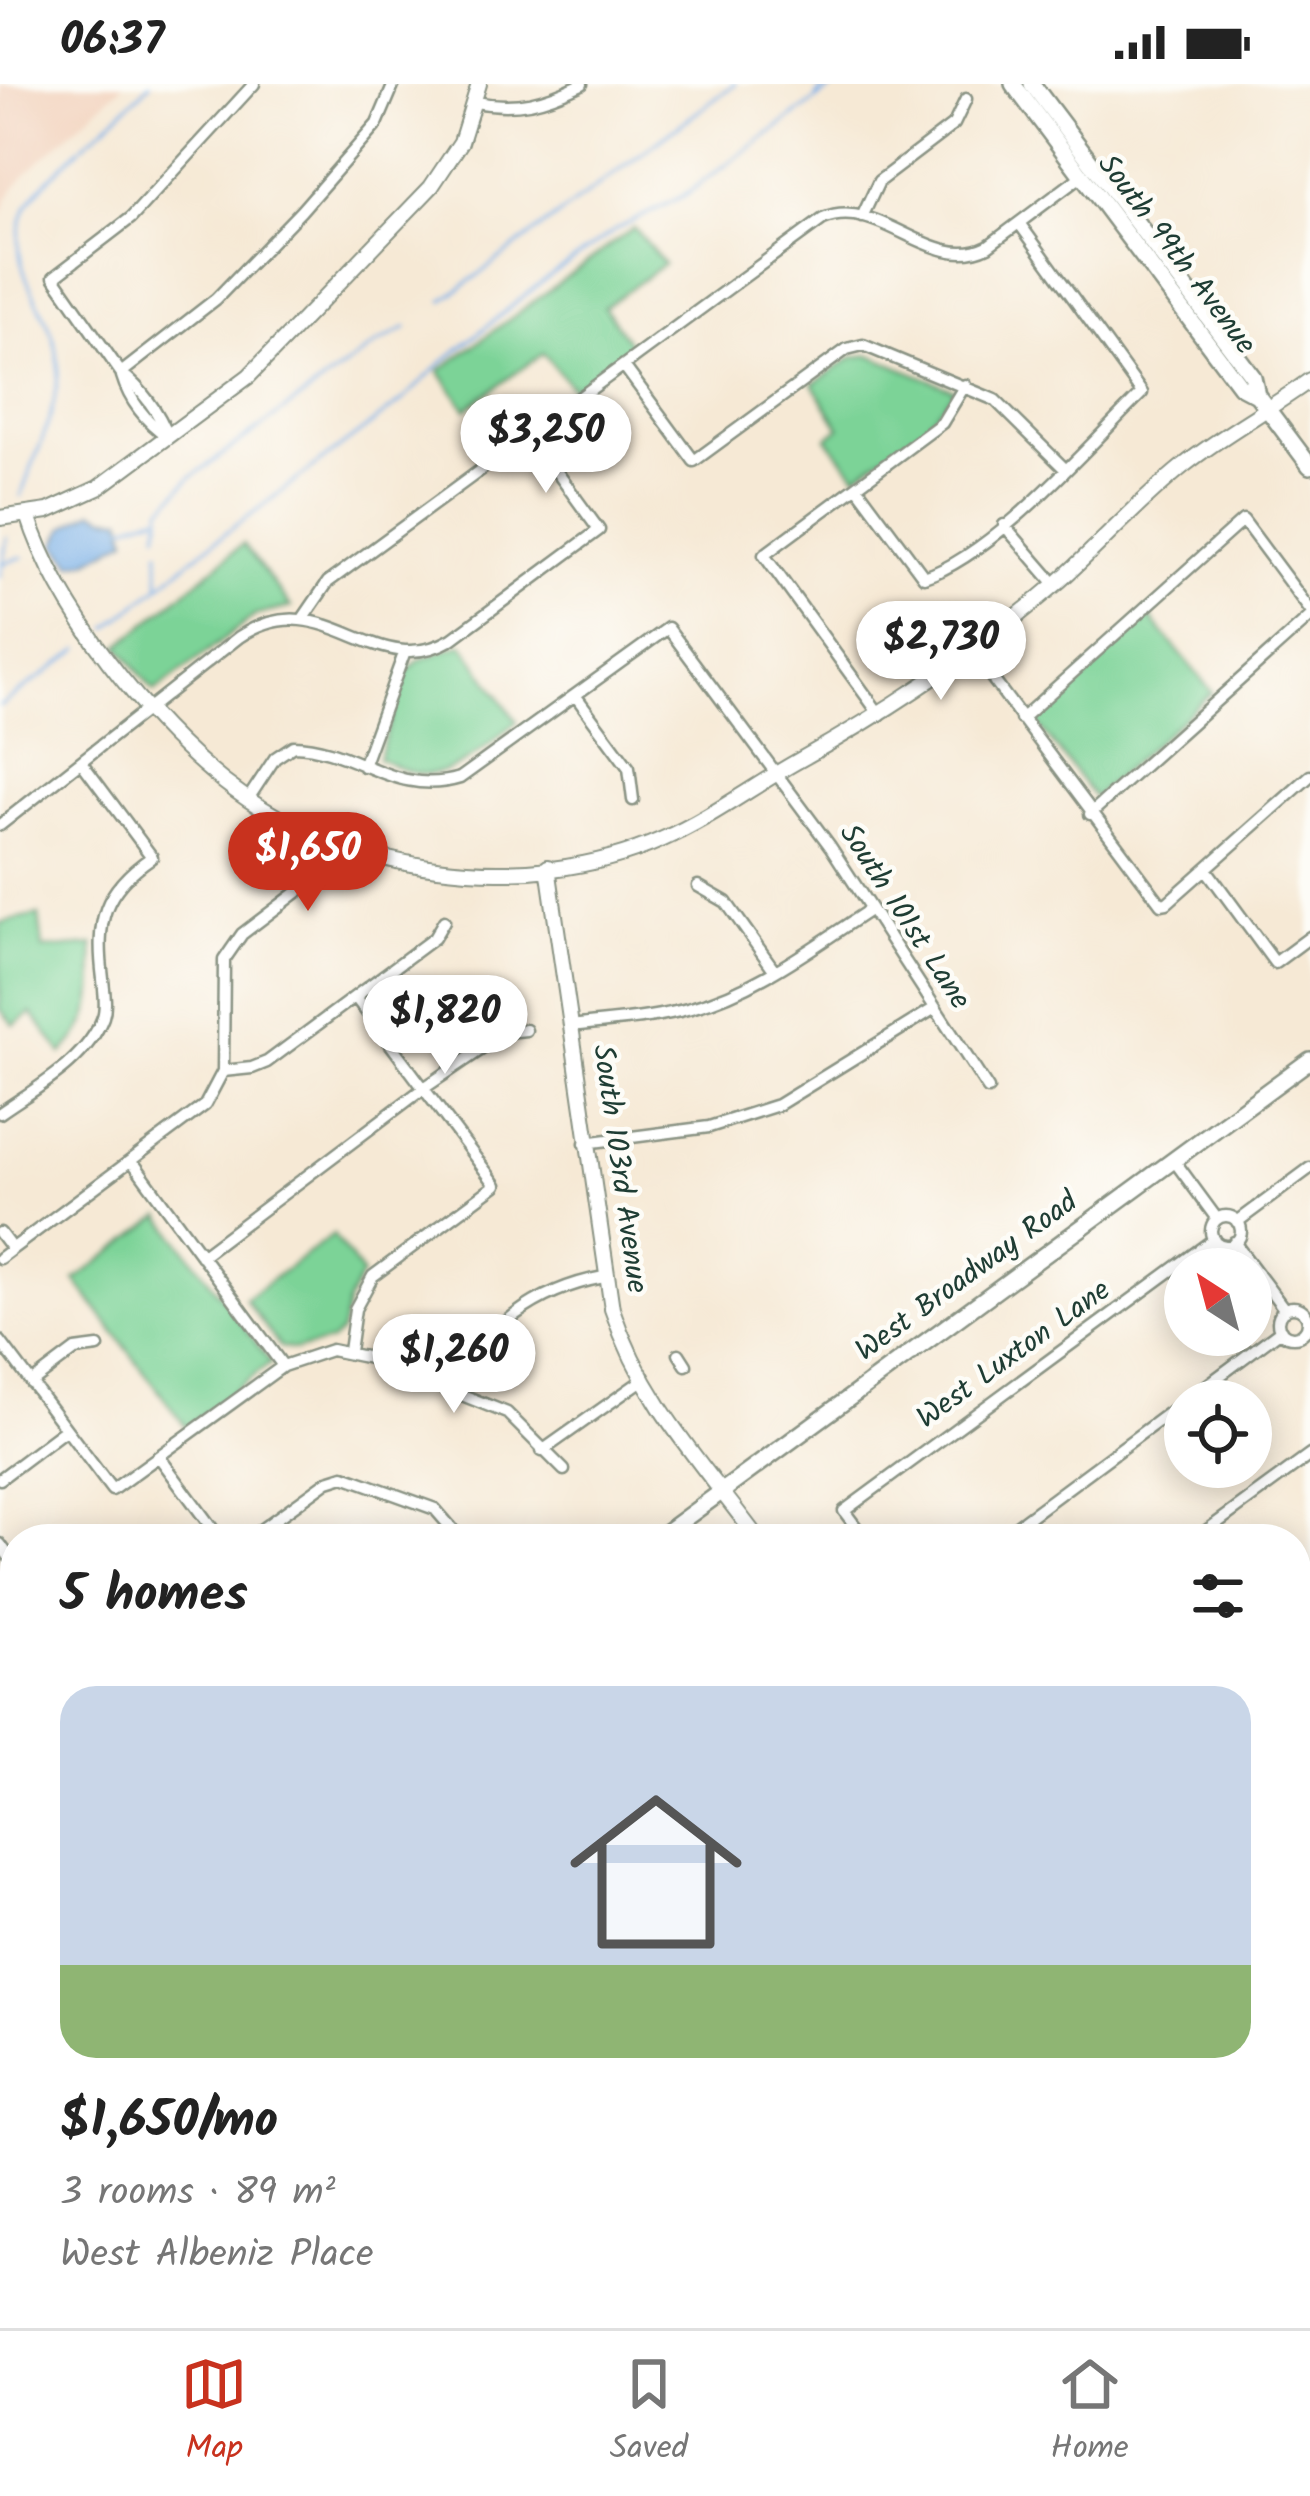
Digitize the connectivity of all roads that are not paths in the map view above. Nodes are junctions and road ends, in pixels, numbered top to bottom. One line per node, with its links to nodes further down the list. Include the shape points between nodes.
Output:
1 (254, 84): 13 (street, via 131,218 53,277)
2 (394, 84): 13 (street, via 377,124 301,211 216,299)
3 (479, 84): 8 (street)
4 (582, 84): 8 (street, via 516,108)
5 (1013, 84): 9 (main road, South 99th Avenue)
6 (1032, 84): 9 (main road, South 99th Avenue)
7 (966, 99): 10 (street, via 954,124 879,181)
8 (475, 102): 18 (street, via 431,187 271,356)
9 (1088, 171): 11 (street); 16 (main road, South 99th Avenue, via 1240,386)
10 (862, 217): 11 (street, via 952,252 981,250); 12 (street, via 823,219)
11 (1018, 223): 20 (street, via 1142,393)
12 (624, 366): 15 (street, via 694,461 847,349 862,345); 17 (street)
13 (121, 373): 18 (street, via 127,392)
14 (1310, 380): 16 (street)
15 (965, 385): 20 (street, via 995,400); 21 (street, via 942,423)
16 (1262, 401): 19 (main road, South 99th Avenue); 25 (street)
17 (530, 435): 27 (street, via 328,582); 29 (street, via 599,530 452,639)
18 (168, 437): 22 (street, via 98,488)
19 (1310, 466)
20 (1065, 469): 24 (street)
21 (857, 487): 24 (street, via 924,577 945,571); 32 (street, via 764,555)
22 (28, 515): 23 (street); 31 (street, via 64,597)
23 (0, 518)
24 (1004, 525): 25 (street)
25 (1055, 584): 28 (street)
26 (1310, 613): 33 (street, via 1243,520); 40 (street)
27 (304, 617): 29 (street); 31 (street, via 249,631)
28 (970, 650): 32 (street); 33 (street)
29 (405, 651): 35 (street)
30 (575, 695): 35 (street, via 460,778 415,784); 36 (street, South 101st Lane, via 668,628); 39 (street, via 629,768)
31 (149, 710): 34 (street); 38 (street)
32 (880, 715): 36 (street)
33 (1021, 719): 40 (street)
34 (82, 763): 41 (street); 58 (street, via 152,857 105,908 104,1015 78,1057)
35 (363, 766): 38 (street, via 293,746)
36 (777, 773): 43 (street, via 664,839); 46 (street, South 101st Lane)
37 (1310, 776): 44 (street)
38 (248, 799): 42 (street)
39 (634, 800)
40 (1090, 814): 44 (street, via 1161,904)
41 (0, 825)
42 (325, 840): 43 (street, via 431,868); 55 (street, via 300,890 232,944 223,977)
43 (548, 867): 52 (street, South 103rd Avenue)
44 (1206, 868): 48 (street, via 1275,963)
45 (698, 886): 49 (street, via 726,902)
46 (871, 909): 49 (street); 51 (street, South 101st Lane)
47 (443, 921): 50 (street, via 434,938)
48 (1310, 938)
49 (775, 971): 52 (street, via 688,1010)
50 (356, 998): 55 (street, via 267,1062); 56 (street)
51 (934, 1008): 57 (street, South 101st Lane); 59 (street, via 778,1105 709,1127)
52 (571, 1026): 59 (street, South 103rd Avenue)
53 (526, 1030): 56 (street, via 507,1032)
54 (1310, 1060): 60 (main road, West Broadway Road)
55 (223, 1071): 61 (street, via 205,1105)
56 (424, 1088): 69 (street); 78 (street, via 496,1185 373,1276 355,1309)
57 (988, 1089)
58 (0, 1113)
59 (585, 1143): 71 (street, South 103rd Avenue)
60 (1172, 1160): 63 (street); 91 (main road, West Broadway Road)
61 (133, 1161): 68 (street); 69 (street)
62 (1310, 1168): 64 (street)
63 (1217, 1219): 64 (street); 66 (street)
64 (1237, 1222): 67 (street)
65 (0, 1233): 68 (street)
66 (1214, 1239): 67 (street); 97 (street, West Luxton Lane, via 844,1510)
67 (1234, 1242): 72 (street)
68 (12, 1249): 70 (street)
69 (201, 1256): 79 (street)
70 (0, 1258)
71 (604, 1277): 81 (street, South 103rd Avenue); 83 (street, via 560,1287 512,1318 473,1352)
72 (1285, 1310): 73 (street); 74 (street)
73 (1308, 1311): 75 (street)
74 (1281, 1330): 75 (street); 80 (street)
75 (1306, 1338)
76 (0, 1341): 82 (street)
77 (98, 1347): 82 (street, via 75,1350)
78 (349, 1351): 79 (street, via 312,1353); 83 (street)
79 (283, 1366): 88 (street)
80 (1213, 1380)
81 (641, 1382): 86 (street); 91 (street, South 103rd Avenue)
82 (31, 1383): 85 (street)
83 (453, 1391): 86 (street, via 507,1413)
84 (1164, 1417): 98 (street)
85 (65, 1430): 88 (street, via 112,1490); 90 (street)
86 (542, 1451): 89 (street)
87 (1310, 1455): 99 (street)
88 (160, 1458): 92 (street)
89 (564, 1470)
90 (0, 1478)
91 (722, 1492): 95 (main road, West Broadway Road); 96 (street, South 103rd Avenue)
92 (209, 1524)
93 (269, 1524): 94 (street, via 344,1476 435,1509)
94 (448, 1524)
95 (678, 1524)
96 (747, 1524)
97 (854, 1524)
98 (1019, 1524)
99 (1216, 1524)

